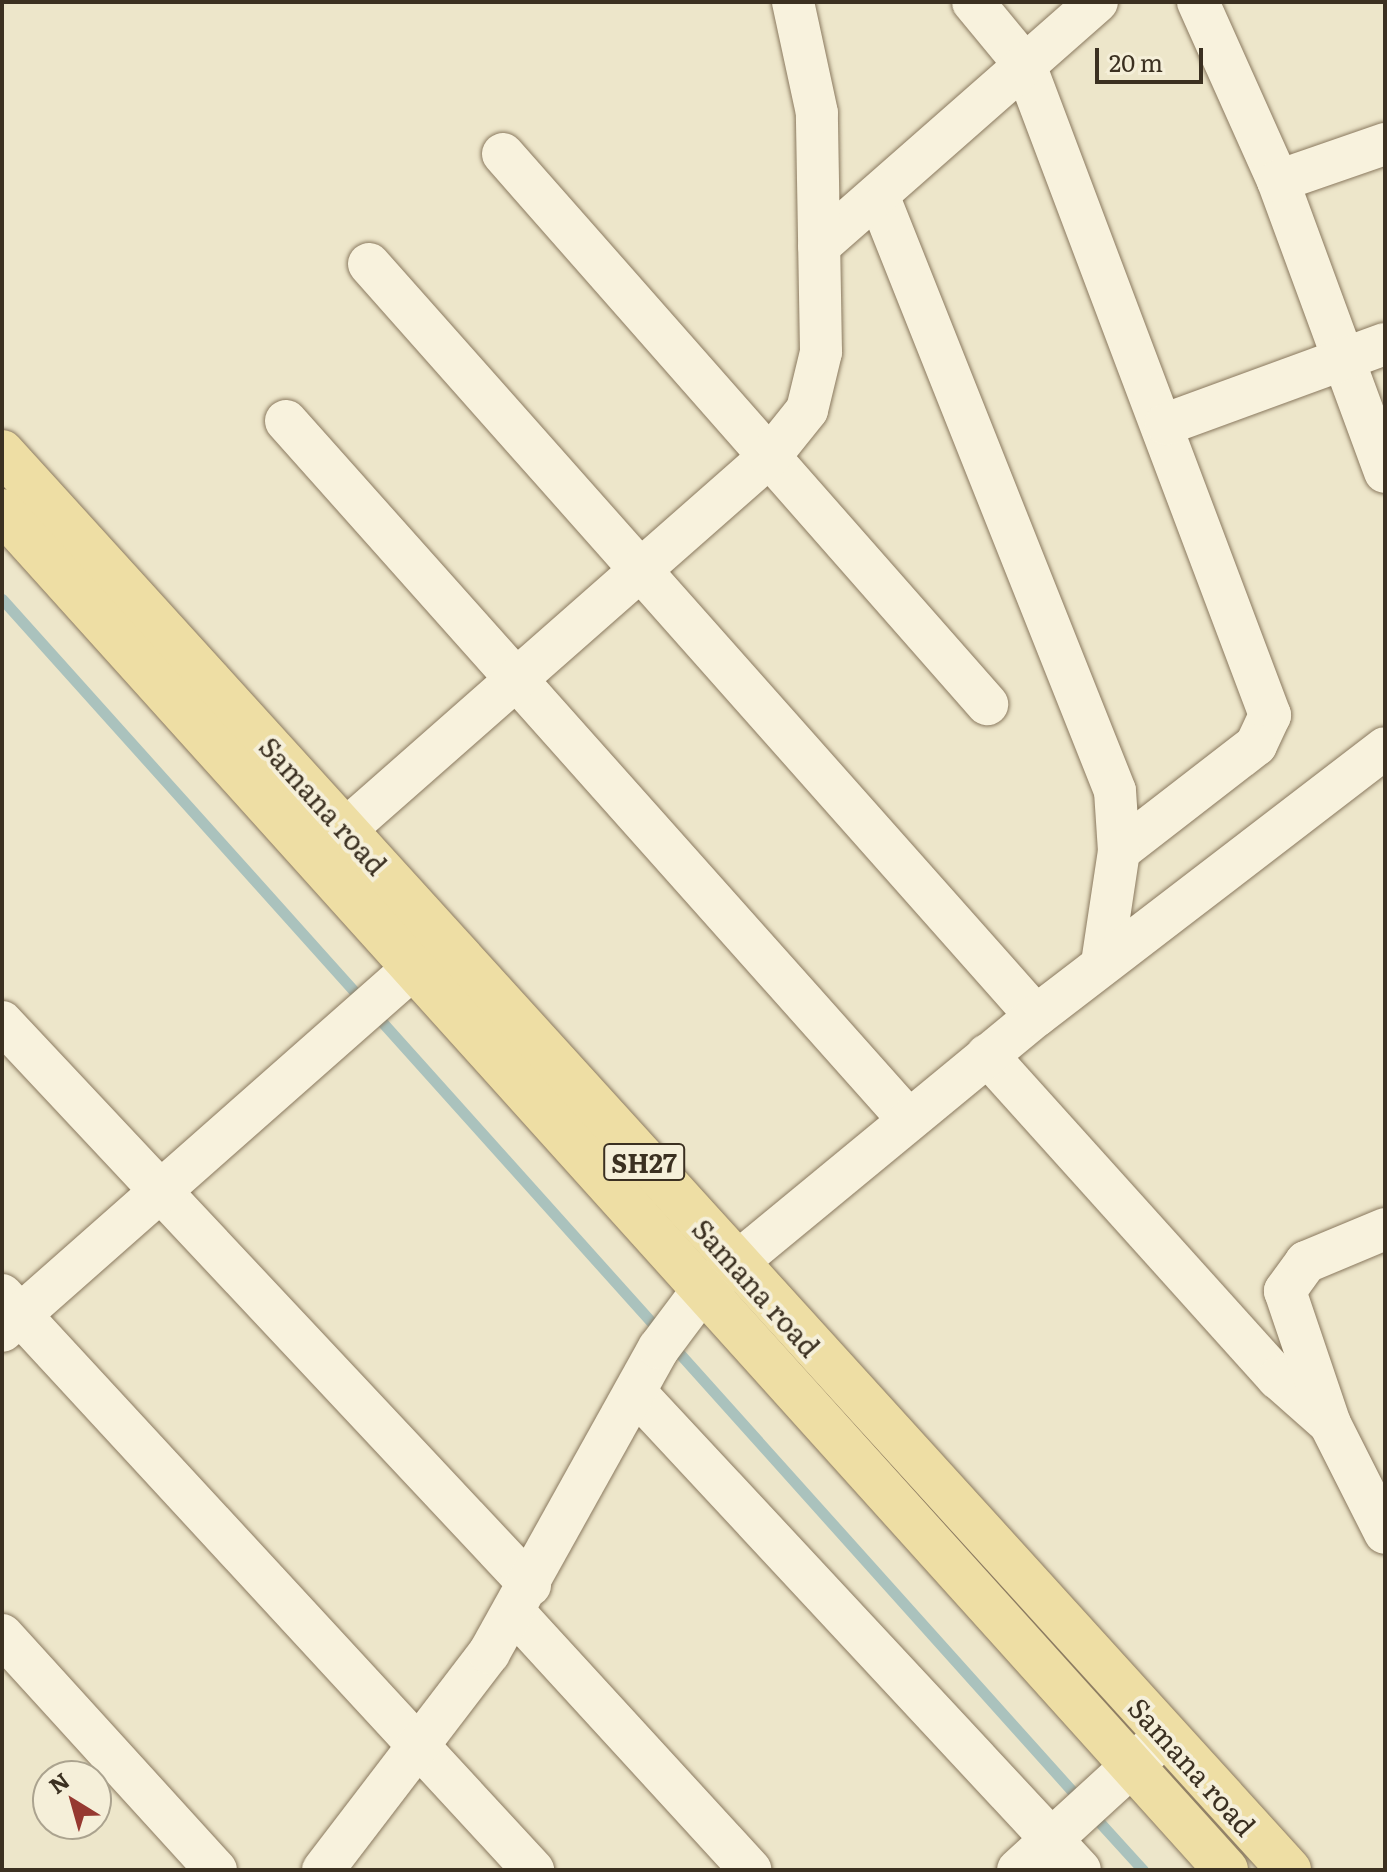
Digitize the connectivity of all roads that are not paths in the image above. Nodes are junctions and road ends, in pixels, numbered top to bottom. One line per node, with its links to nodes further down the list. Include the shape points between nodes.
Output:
1 (793, 2): 10 (street, via 817,113)
2 (973, 2): 5 (street)
3 (1097, 2): 5 (street)
4 (1198, 2): 8 (street)
5 (1025, 65): 9 (street); 15 (street)
6 (1385, 144): 8 (street)
7 (503, 154): 17 (street)
8 (1278, 181): 13 (street)
9 (878, 195): 10 (street); 26 (street, via 1115,791)
10 (819, 246): 17 (street, via 816,389)
11 (369, 264): 21 (street)
12 (1385, 344): 13 (street)
13 (1344, 359): 15 (street); 18 (street)
14 (286, 421): 22 (street)
15 (1166, 424): 26 (street, via 1270,715 1256,745)
16 (2, 452): 20 (main road, Samana road / SH27)
17 (770, 456): 21 (street); 23 (street)
18 (1385, 472)
19 (2, 511): 20 (main road, Samana road / SH27)
20 (56, 540): 25 (main road, Samana road / SH27); 27 (main road, Samana road / SH27)
21 (639, 570): 22 (street); 30 (street)
22 (514, 681): 25 (street); 33 (street)
23 (987, 704)
24 (1385, 748): 28 (street)
25 (346, 829): 27 (street); 36 (main road, Samana road / SH27)
26 (1119, 851): 28 (street)
27 (313, 858): 29 (main road, Samana road / SH27)
28 (1102, 964): 30 (street)
29 (411, 970): 34 (street); 38 (main road, Samana road / SH27)
30 (1036, 1016): 32 (street)
31 (2, 1022): 34 (street)
32 (987, 1055): 33 (street); 40 (street, via 1278,1378)
33 (908, 1119): 36 (street)
34 (158, 1191): 37 (street); 42 (street)
35 (1385, 1229): 40 (street, via 1306,1262 1285,1291)
36 (732, 1261): 38 (street); 44 (main road, Samana road / SH27)
37 (8, 1314): 45 (street)
38 (679, 1321): 39 (street); 46 (main road, Samana road / SH27)
39 (635, 1392): 42 (street); 47 (street)
40 (1330, 1424): 41 (street)
41 (1385, 1533)
42 (522, 1598): 45 (street); 51 (street)
43 (2, 1635): 48 (street)
44 (1166, 1735): 46 (street); 55 (main road, Samana road / SH27)
45 (422, 1750): 49 (street); 50 (street)
46 (1130, 1767): 47 (street); 54 (main road, Samana road / SH27)
47 (1075, 1818): 52 (street); 53 (street)
48 (216, 1870)
49 (323, 1870)
50 (533, 1870)
51 (750, 1870)
52 (1018, 1870)
53 (1080, 1870)
54 (1226, 1870)
55 (1289, 1870)

